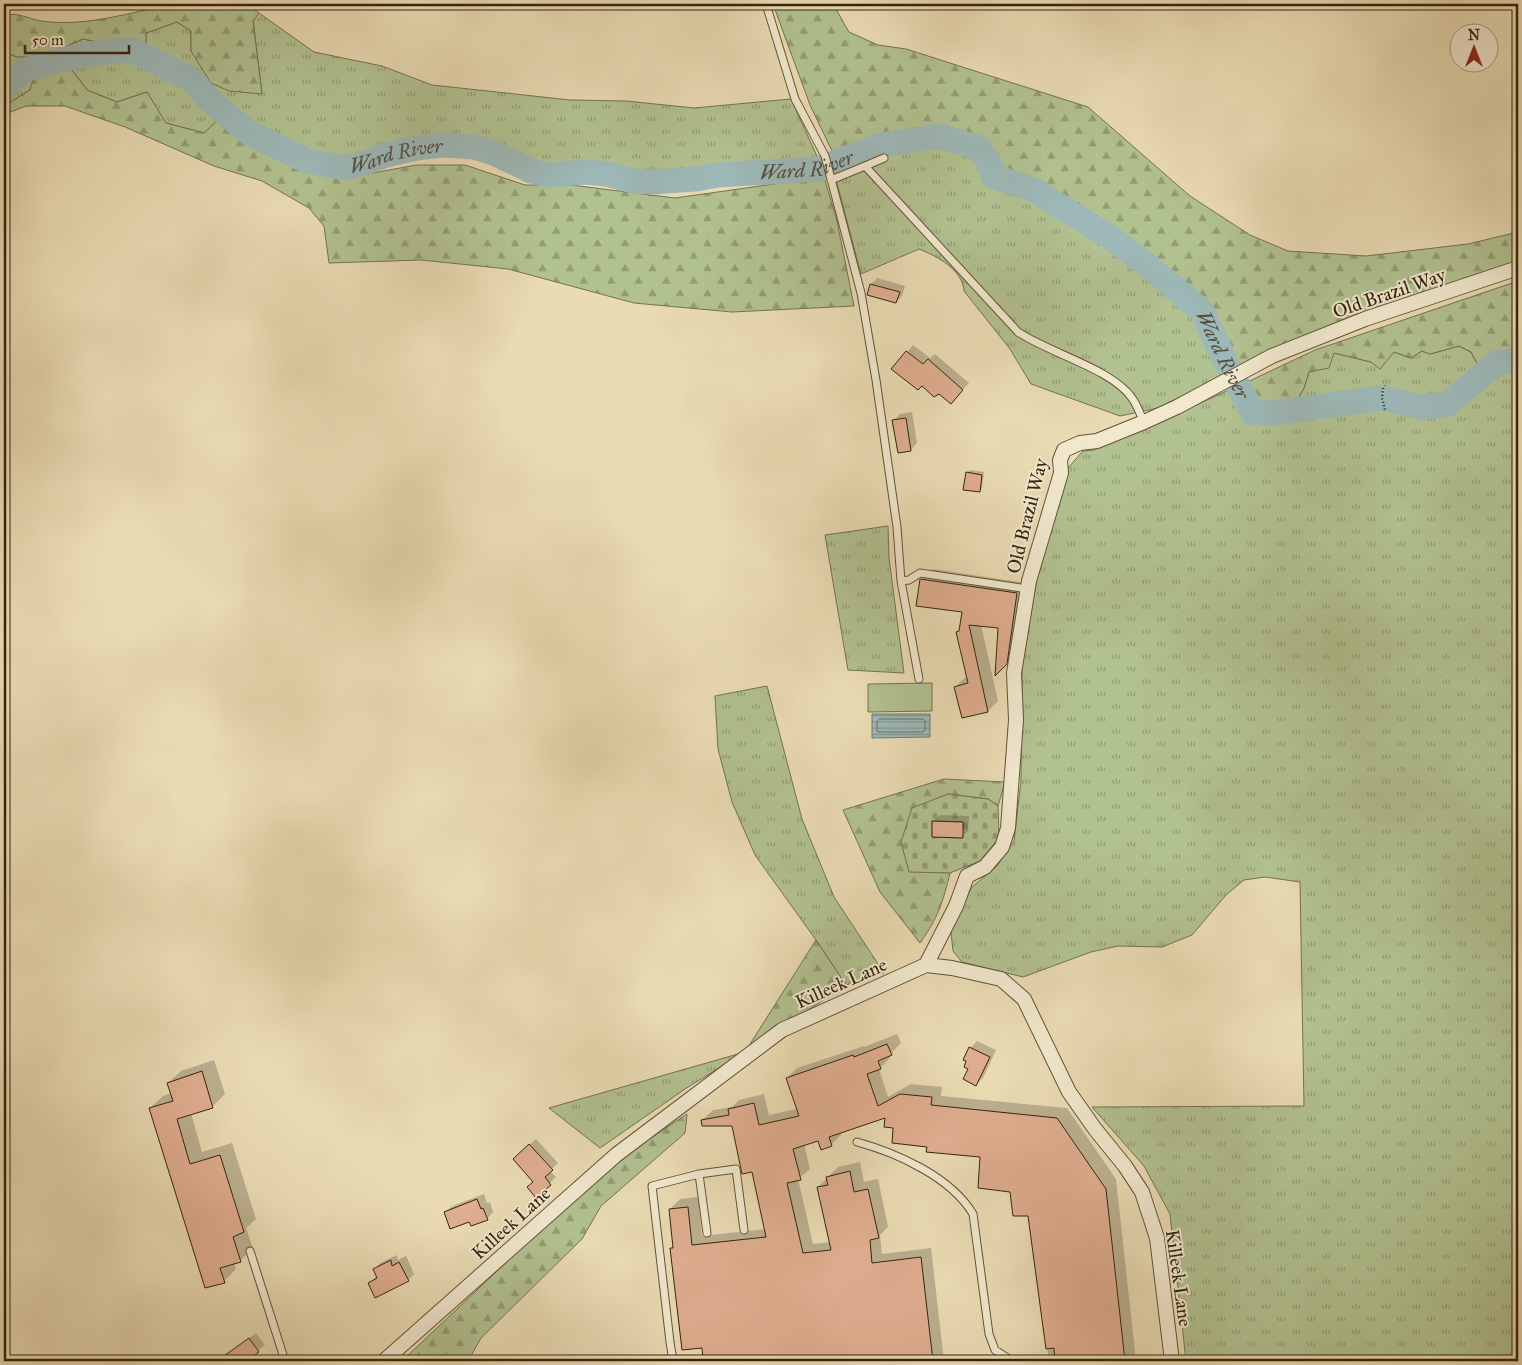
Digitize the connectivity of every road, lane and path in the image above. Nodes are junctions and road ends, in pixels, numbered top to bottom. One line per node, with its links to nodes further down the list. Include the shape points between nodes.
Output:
1 (766, 4): 4 (lane, via 795,99 825,156)
2 (884, 158): 3 (lane)
3 (865, 166): 4 (lane); 8 (lane, via 1018,332 1030,341 1108,377 1131,397)
4 (831, 180): 9 (lane, via 861,292 897,527)
5 (1518, 268): 8 (street, Old Brazil Way, via 1365,320 1272,356)
6 (1383, 388): 7 (path)
7 (1385, 410)
8 (1144, 422): 10 (street, Old Brazil Way, via 1064,450 1060,460 1061,473)
9 (901, 581): 10 (lane, via 920,573); 11 (lane)
10 (1028, 589): 12 (street, Old Brazil Way, via 1014,673 1016,720 1008,828 1002,848 985,867 967,876 956,906)
11 (918, 679)
12 (926, 965): 19 (street, Killeek Lane, via 782,1030 616,1155); 22 (street, Killeek Lane, via 1001,979 1024,999 1069,1092 1142,1192 1157,1238)
13 (857, 1142): 21 (lane, via 915,1164 966,1202 973,1214 989,1334 996,1350)
14 (699, 1174): 15 (lane, via 736,1169); 16 (lane); 20 (lane, via 652,1186)
15 (744, 1230)
16 (706, 1233)
17 (250, 1251): 18 (lane)
18 (285, 1361)
19 (384, 1361)
20 (674, 1361)
21 (1012, 1361)
22 (1172, 1361)

